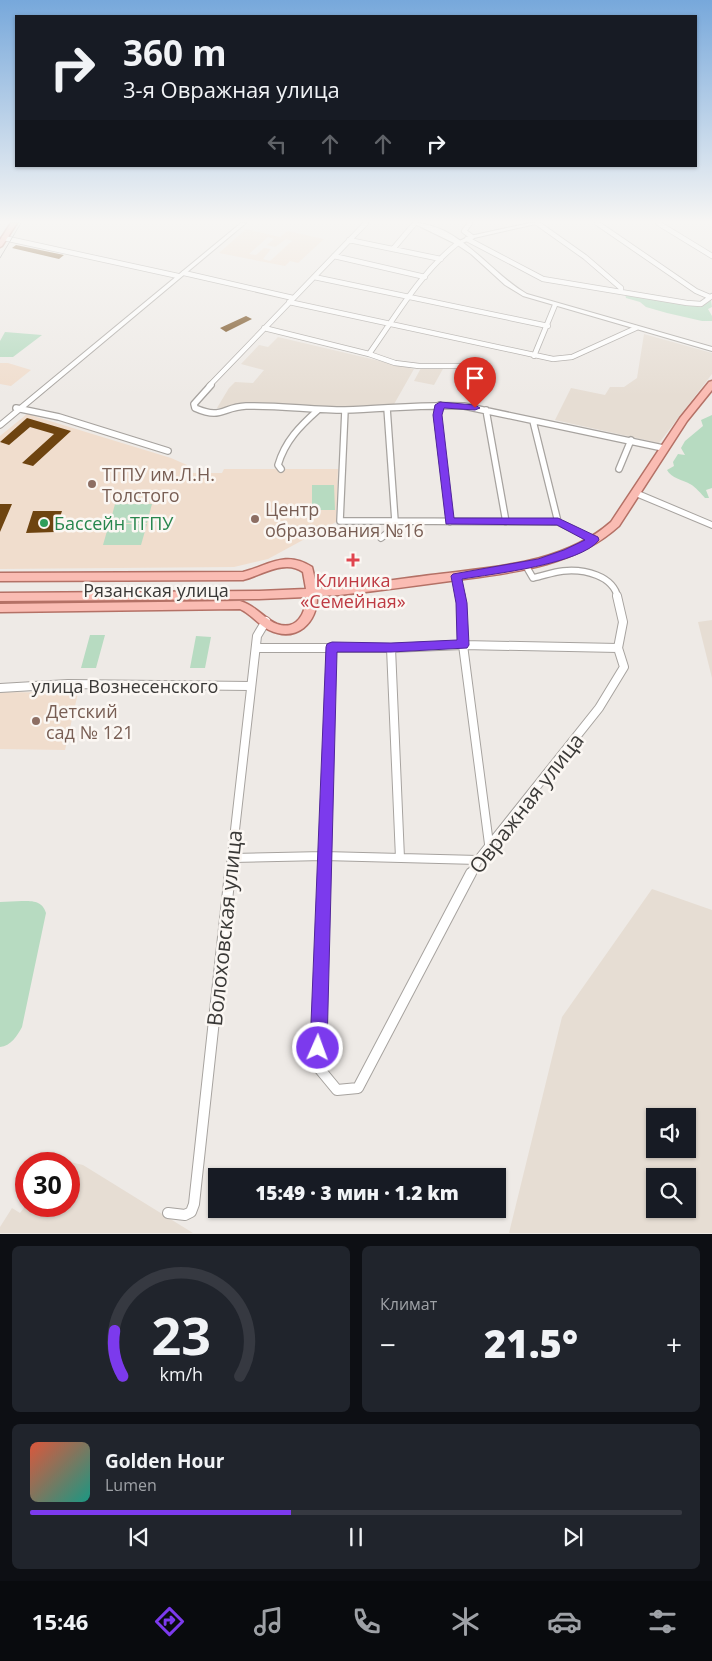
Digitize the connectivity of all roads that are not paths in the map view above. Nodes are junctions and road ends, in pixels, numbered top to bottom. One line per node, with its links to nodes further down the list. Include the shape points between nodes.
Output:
1 (173, 281): 26 (street)
2 (209, 281): 13 (street)
3 (310, 281): 13 (street)
4 (330, 281): 12 (street)
5 (423, 281): 12 (street)
6 (504, 281): 14 (main road, via 515,290)
7 (552, 281): 10 (street)
8 (612, 281): 10 (street, via 621,288)
9 (681, 281): 11 (street)
10 (620, 292): 11 (street, via 701,304)
11 (711, 297)
12 (409, 298): 15 (street); 16 (street)
13 (291, 300): 15 (street); 17 (street)
14 (555, 305): 16 (street); 18 (main road)
15 (391, 325): 20 (street); 21 (street)
16 (548, 326): 21 (street)
17 (264, 328): 20 (street); 27 (street, via 194,404 198,411 219,414 244,406)
18 (636, 328): 19 (main road); 21 (street, via 572,357)
19 (712, 349)
20 (369, 354): 22 (street, via 395,363)
21 (534, 356)
22 (460, 366)
23 (712, 384): 34 (main road, Рязанская улица)
24 (440, 405): 25 (street); 29 (street); 40 (street, via 437,415)
25 (387, 408): 28 (street); 39 (street)
26 (18, 409): 30 (street); 32 (street); 35 (street, via 59,417)
27 (318, 410): 28 (street); 36 (street, via 294,431 282,448 278,465)
28 (345, 410): 39 (street, via 340,521)
29 (486, 410): 31 (street); 41 (street)
30 (0, 421)
31 (533, 421): 33 (street); 42 (street)
32 (0, 426)
33 (631, 440): 34 (street); 37 (street)
34 (663, 448): 38 (main road, Рязанская улица)
35 (168, 451)
36 (281, 469)
37 (619, 469)
38 (636, 494): 43 (street); 45 (main road, Рязанская улица, via 615,524)
39 (395, 521): 40 (street); 44 (street, via 391,530)
40 (450, 522): 41 (street)
41 (506, 522): 42 (street)
42 (558, 522): 45 (street)
43 (712, 525)
44 (381, 538)
45 (594, 540): 46 (main road, Рязанская улица, via 568,553)
46 (526, 566): 47 (main road, Рязанская улица); 60 (street, Овражная улица, via 533,578 563,571 604,578 616,590 623,622)
47 (456, 576): 50 (main road, Рязанская улица); 56 (street, via 462,603)
48 (0, 577): 50 (main road, via 243,576 274,564 290,562 303,565 308,570)
49 (0, 590): 50 (main road, Рязанская улица, via 260,589)
50 (311, 592): 51 (main road, Рязанская улица); 55 (main road, via 312,610 306,622 280,629)
51 (216, 595): 52 (main road, Рязанская улица); 53 (main road)
52 (0, 597)
53 (240, 605): 54 (main road); 55 (main road)
54 (0, 608)
55 (266, 621): 58 (street, Волоховская улица, via 257,636)
56 (463, 645): 59 (street); 60 (street); 63 (street)
57 (332, 647): 58 (street); 59 (street); 64 (street)
58 (256, 648): 61 (street, Волоховская улица)
59 (391, 648): 66 (street)
60 (618, 648): 63 (street, Овражная улица, via 624,667 599,708)
61 (250, 686): 62 (street, улица Вознесенского, via 68,684); 65 (street, Волоховская улица)
62 (0, 688)
63 (488, 844): 67 (street, Овражная улица)
64 (324, 856): 65 (street); 66 (street); 67 (street, Овражная улица, via 318,1067 337,1090 358,1088)
65 (232, 858): 68 (street, Волоховская улица, via 194,1204 192,1212 185,1216)
66 (400, 858): 67 (street)
67 (478, 860)
68 (168, 1213)

